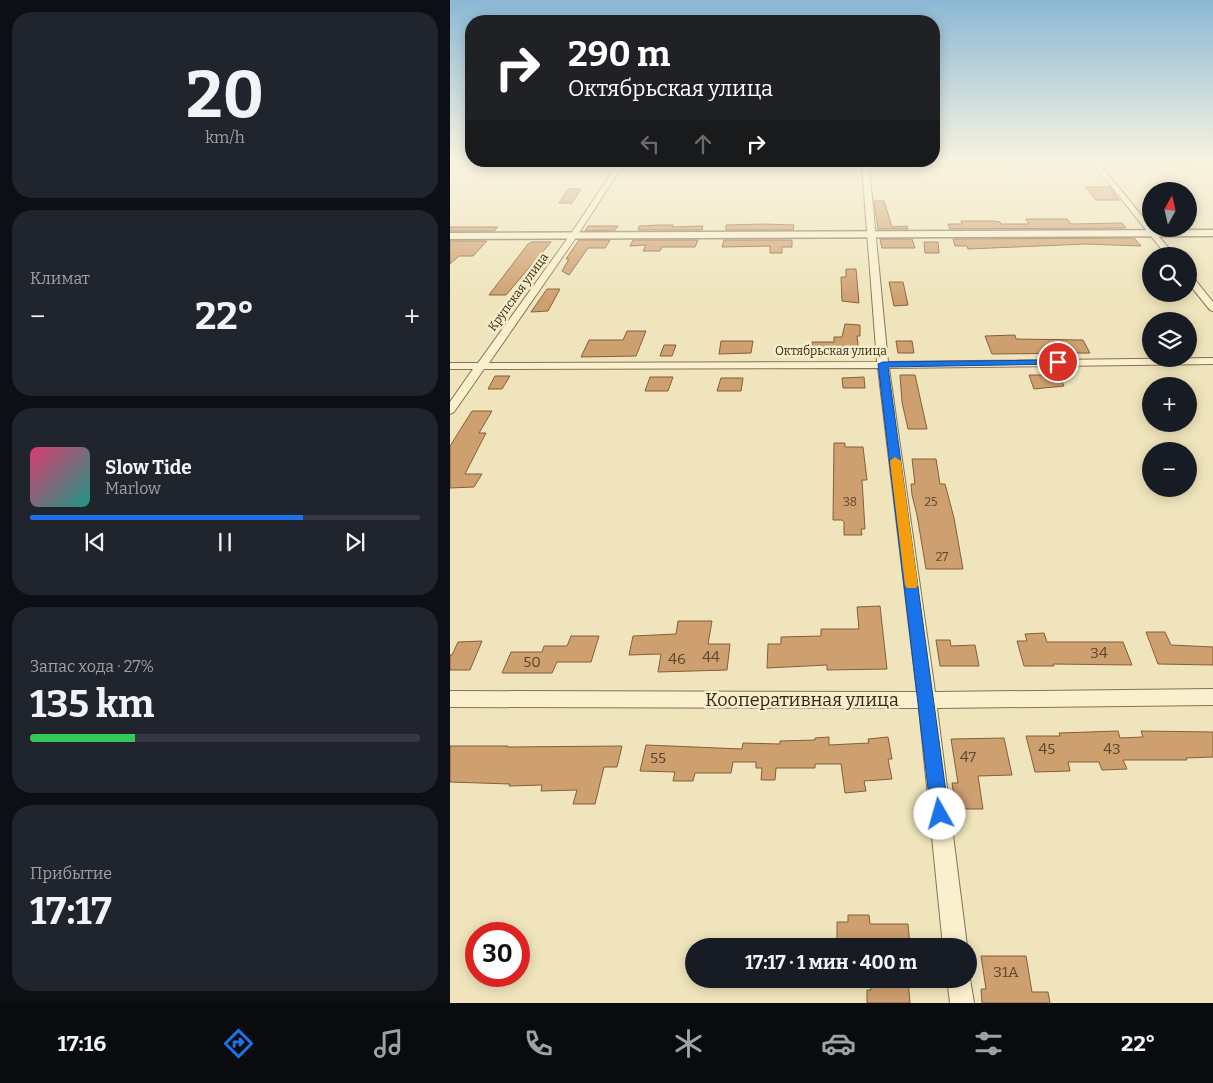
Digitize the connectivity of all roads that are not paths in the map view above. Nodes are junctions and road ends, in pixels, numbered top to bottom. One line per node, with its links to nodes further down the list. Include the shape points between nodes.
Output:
1 (591, 209): 10 (street, Крупская улица)
2 (869, 209): 8 (street)
3 (1133, 209): 4 (street)
4 (1142, 220)
5 (1198, 232): 6 (street)
6 (1213, 232)
7 (1142, 233): 8 (street)
8 (871, 235): 10 (street); 14 (street)
9 (450, 236): 10 (street)
10 (573, 236): 15 (street, Крупская улица)
11 (1197, 288): 12 (street)
12 (1213, 308)
13 (1213, 361): 14 (street, Октябрьская улица)
14 (883, 364): 15 (street, Октябрьская улица); 20 (street)
15 (480, 365): 16 (street, Октябрьская улица); 17 (street, Крупская улица)
16 (450, 366)
17 (450, 410)
18 (1213, 697): 20 (street, Кооперативная улица)
19 (450, 699): 20 (street, Кооперативная улица)
20 (927, 700): 21 (street)
21 (955, 938)
22 (960, 988): 23 (street)
23 (962, 1003)

